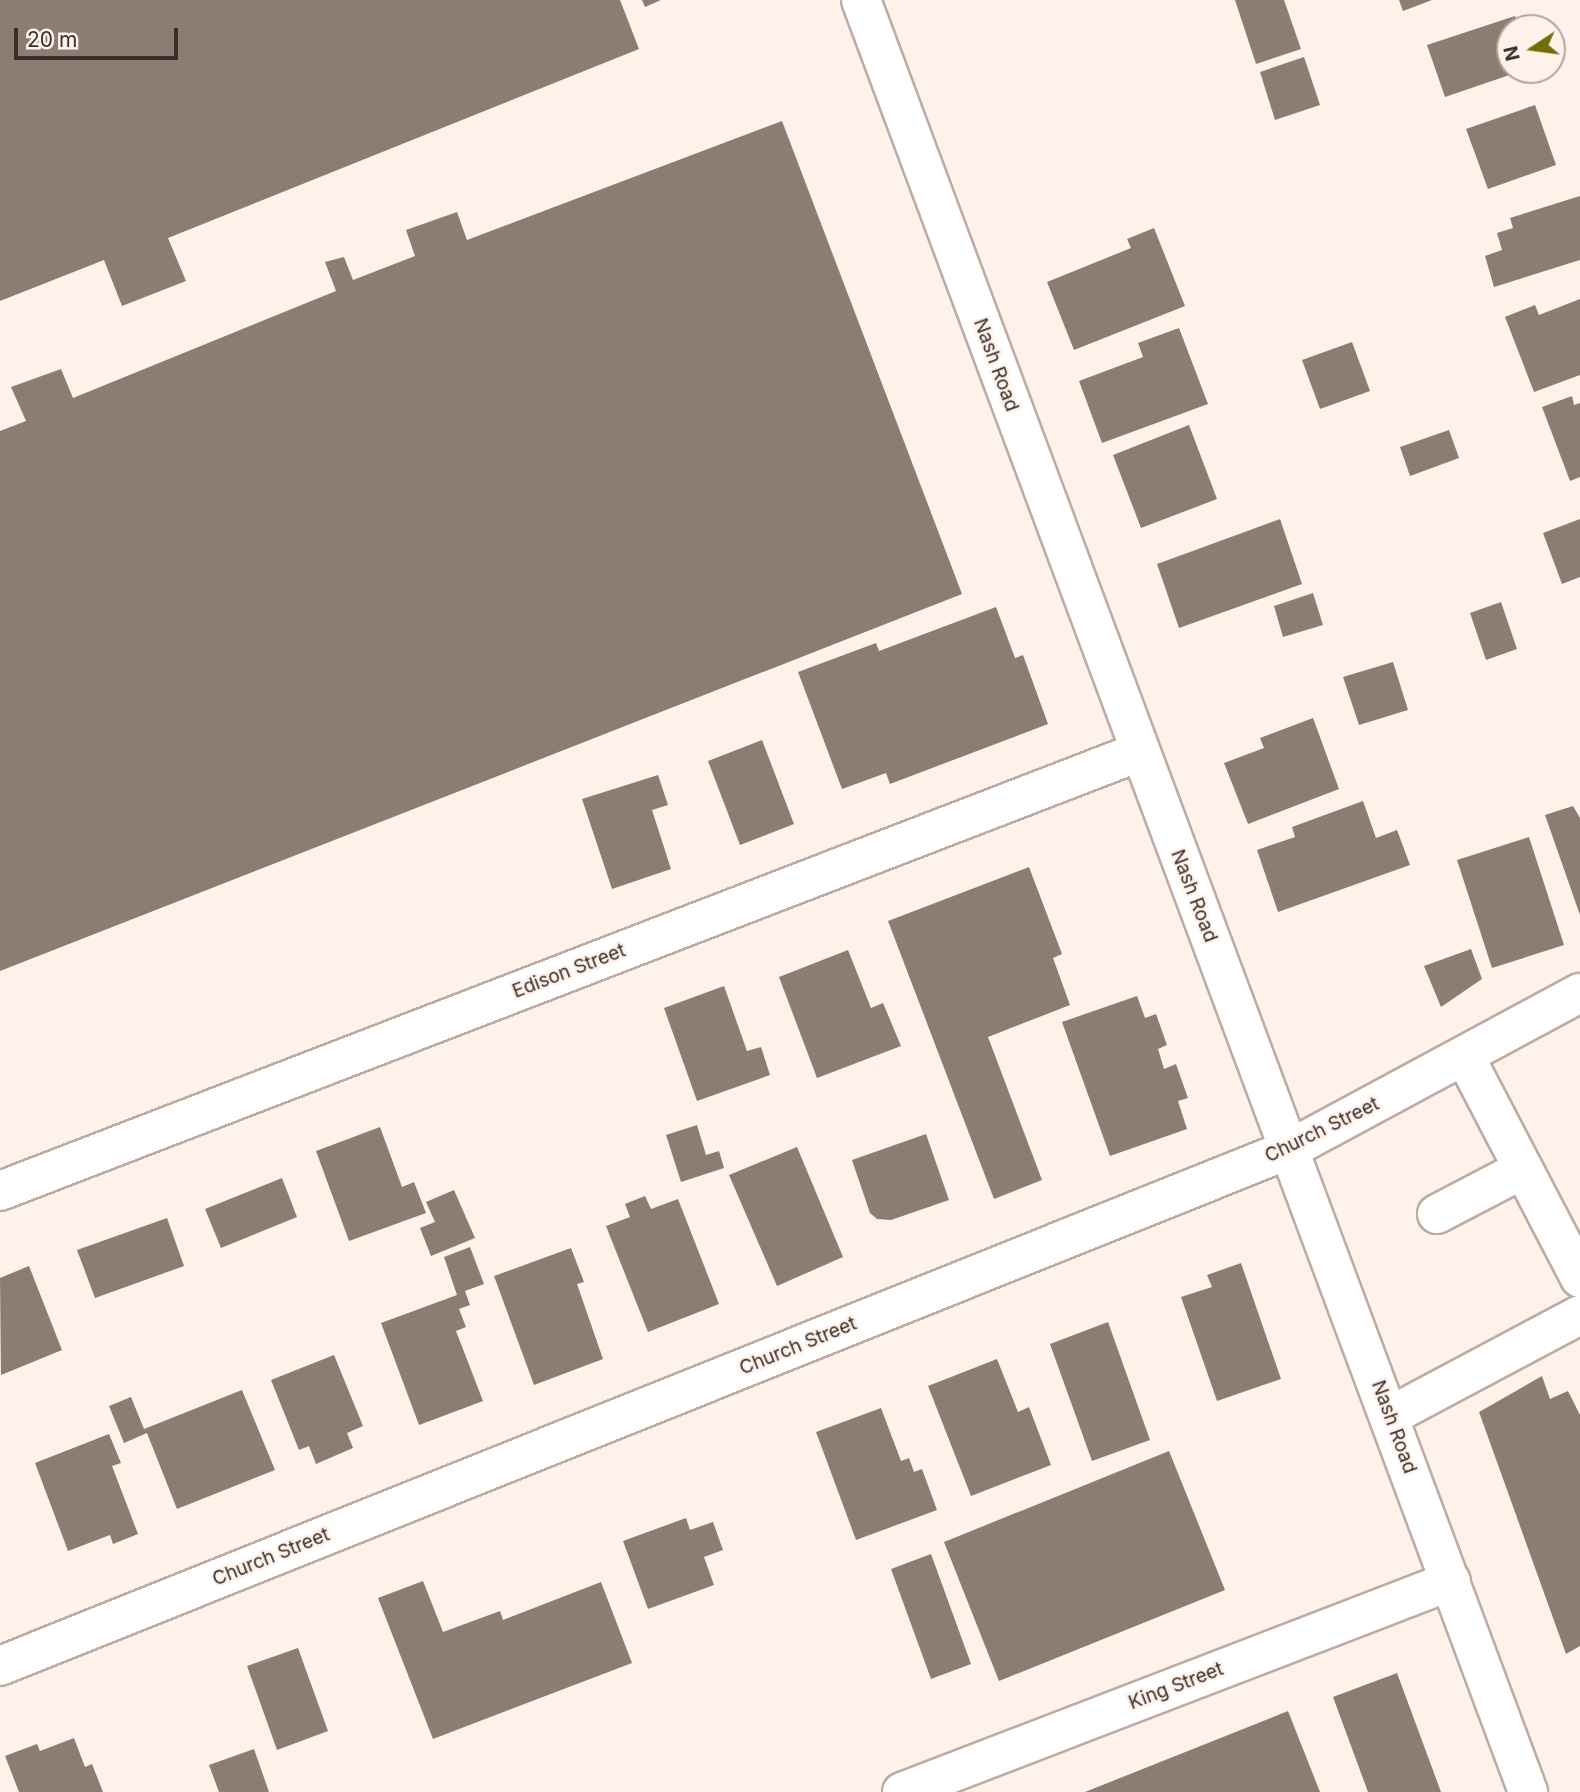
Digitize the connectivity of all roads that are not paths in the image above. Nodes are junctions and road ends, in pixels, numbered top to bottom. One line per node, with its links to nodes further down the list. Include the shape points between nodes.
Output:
1 (861, 0): 2 (main road, Nash Road)
2 (1139, 752): 5 (main road, Nash Road); 7 (main road, Edison Street)
3 (1580, 993): 4 (main road, Church Street)
4 (1465, 1057): 5 (main road, Church Street); 6 (main road)
5 (1290, 1149): 11 (main road, Nash Road); 13 (main road, Church Street)
6 (1523, 1169): 8 (main road); 9 (main road)
7 (0, 1191)
8 (1437, 1214)
9 (1580, 1278)
10 (1580, 1315): 11 (main road)
11 (1390, 1416): 12 (main road, Nash Road)
12 (1451, 1581): 14 (main road, King Street); 15 (main road, Nash Road)
13 (0, 1665)
14 (902, 1792)
15 (1528, 1792)

